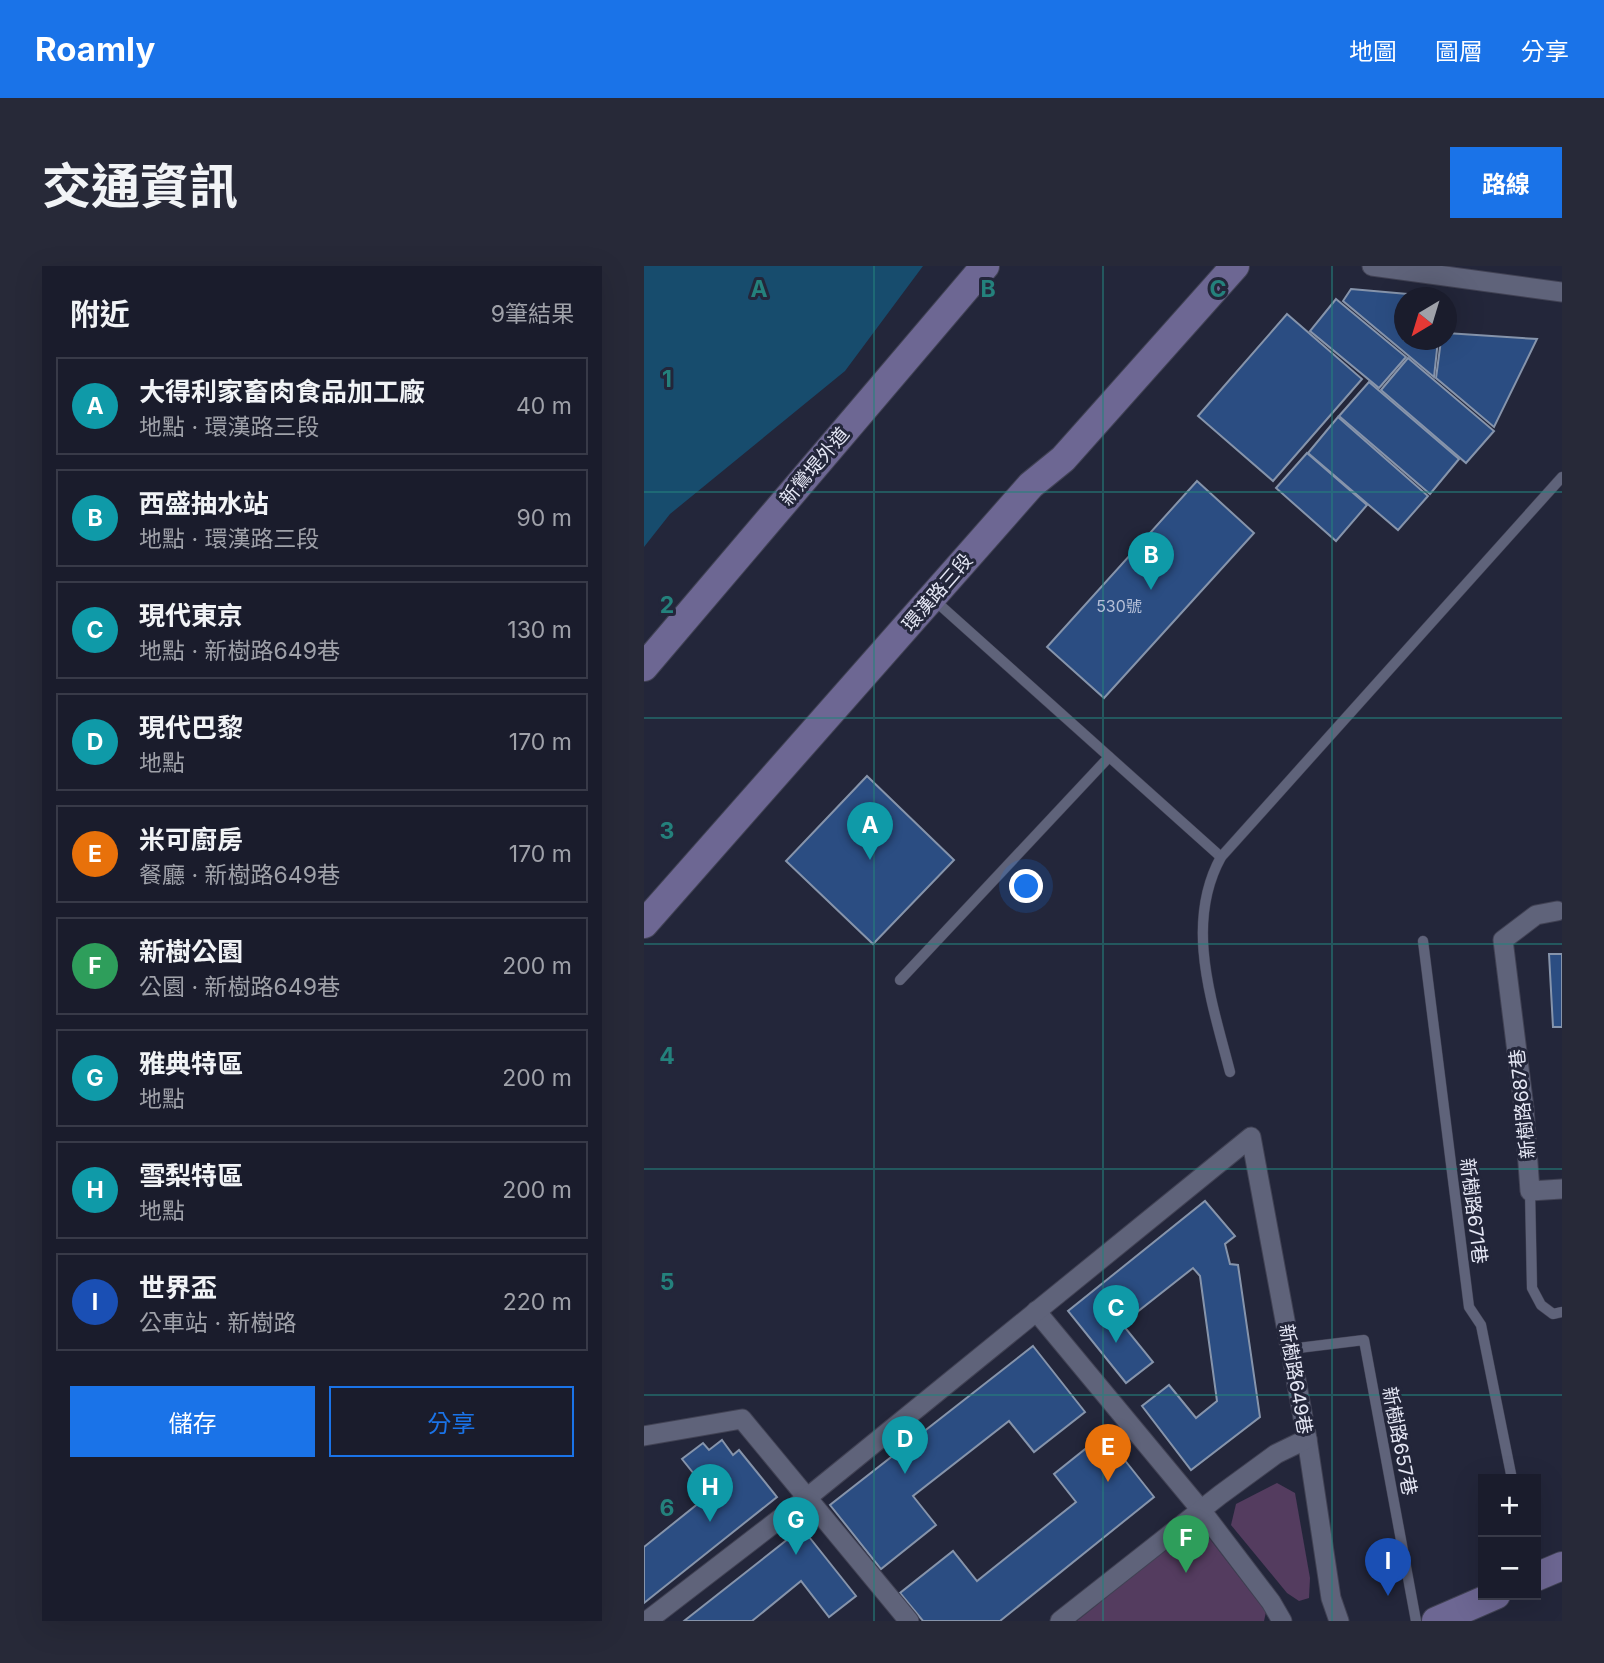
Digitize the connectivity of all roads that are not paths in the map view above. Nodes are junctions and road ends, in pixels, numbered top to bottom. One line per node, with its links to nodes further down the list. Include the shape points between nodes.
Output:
1 (985, 266): 7 (street, 新鶯堤外道)
2 (1235, 266): 6 (street, 環漢路三段)
3 (1373, 266): 4 (street)
4 (1562, 292)
5 (1562, 477): 9 (lane)
6 (932, 598): 8 (lane); 11 (street, 環漢路三段)
7 (644, 667)
8 (1109, 757): 9 (lane); 13 (lane)
9 (1221, 857): 14 (lane, via 1210,876 1203,912 1204,961)
10 (1557, 911): 16 (street, 新樹路687巷, via 1536,915 1503,940)
11 (644, 924)
12 (1423, 941): 22 (lane, 新樹路671巷, via 1469,1307 1482,1325)
13 (900, 980)
14 (1230, 1072)
15 (1562, 1189): 16 (street)
16 (1530, 1191): 18 (lane, 新樹路687巷, via 1532,1288 1541,1306 1553,1314)
17 (1036, 1311): 19 (street, 新樹路649巷, via 1251,1137); 23 (street); 24 (street)
18 (1562, 1312)
19 (1290, 1349): 21 (street, 新樹路649巷); 33 (lane, 新樹路657巷, via 1364,1340)
20 (644, 1436): 23 (street, via 742,1419)
21 (1307, 1439): 24 (street, via 1276,1454); 32 (street, 新樹路649巷, via 1331,1598)
22 (1510, 1474)
23 (808, 1497): 28 (street); 29 (street)
24 (1201, 1510): 30 (street); 31 (street)
25 (1562, 1566): 26 (street)
26 (1541, 1575)
27 (1484, 1600): 34 (street)
28 (647, 1621)
29 (909, 1621)
30 (1060, 1621)
31 (1282, 1621)
32 (1339, 1621)
33 (1416, 1621)
34 (1436, 1621)

